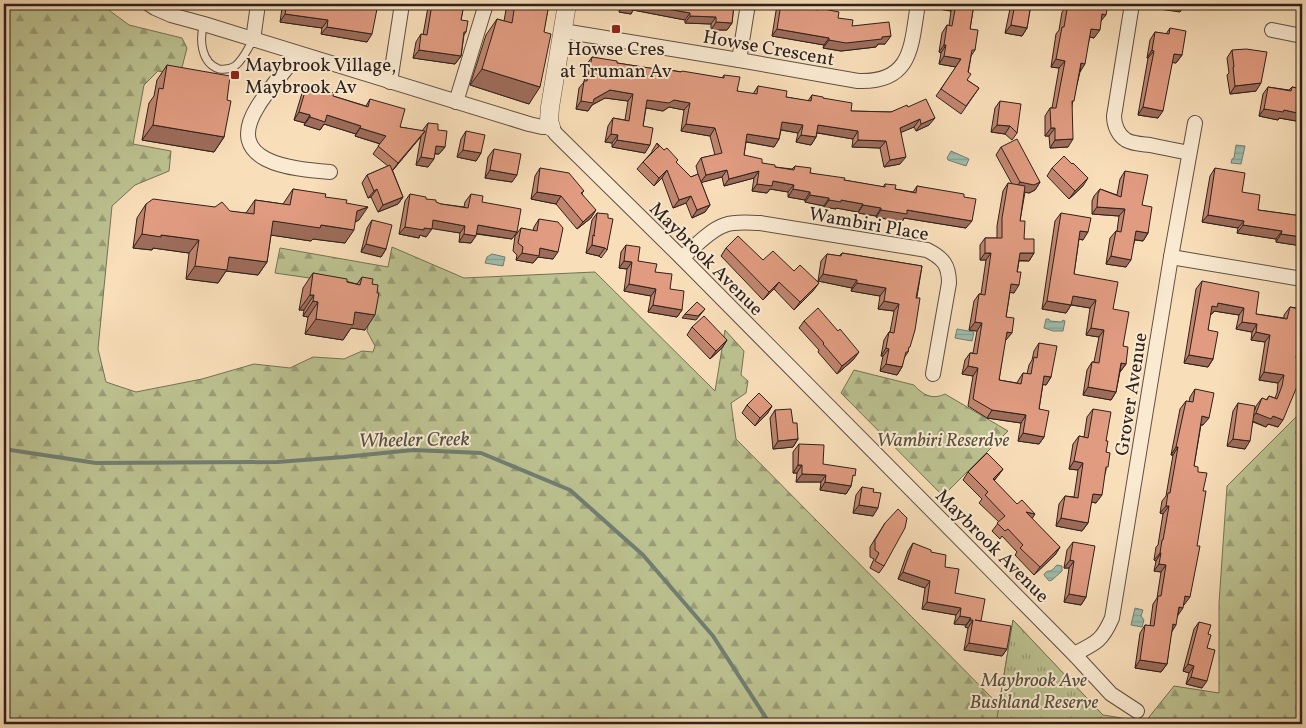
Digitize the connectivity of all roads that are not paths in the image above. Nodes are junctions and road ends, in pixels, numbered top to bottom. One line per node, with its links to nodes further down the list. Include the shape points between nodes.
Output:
1 (149, 4): 9 (street, via 171,15)
2 (258, 4): 13 (street)
3 (402, 4): 16 (street)
4 (486, 4): 17 (street)
5 (567, 4): 11 (street)
6 (748, 4): 15 (street)
7 (918, 4): 15 (street, Howse Crescent, via 907,58 897,70 881,80 858,81)
8 (1132, 4): 20 (street, via 1114,116 1116,128 1126,140 1138,144)
9 (204, 24): 13 (street); 13 (lane, via 203,51 216,68 223,70 235,66)
10 (1272, 30): 12 (street)
11 (563, 32): 15 (street, Howse Crescent); 19 (street, via 550,107)
12 (1302, 36)
13 (253, 40): 14 (street)
14 (298, 54): 16 (street); 21 (street, via 257,107 248,135 256,152 272,163)
15 (739, 60)
16 (390, 82): 17 (street)
17 (456, 102): 19 (street, via 529,124)
18 (1195, 123): 20 (street, Grover Avenue)
19 (551, 127): 23 (street, Maybrook Avenue)
20 (1189, 152): 22 (street, Grover Avenue)
21 (330, 172)
22 (1171, 257): 24 (street); 26 (street, Grover Avenue, via 1112,618 1106,633 1094,644)
23 (682, 258): 25 (street, Wambiri Place, via 724,225 741,223 760,223 927,250 938,255 949,273 949,283); 26 (street, Maybrook Avenue)
24 (1302, 278)
25 (933, 374)
26 (1074, 654): 27 (street, Maybrook Avenue, via 1111,694)
27 (1137, 711)

